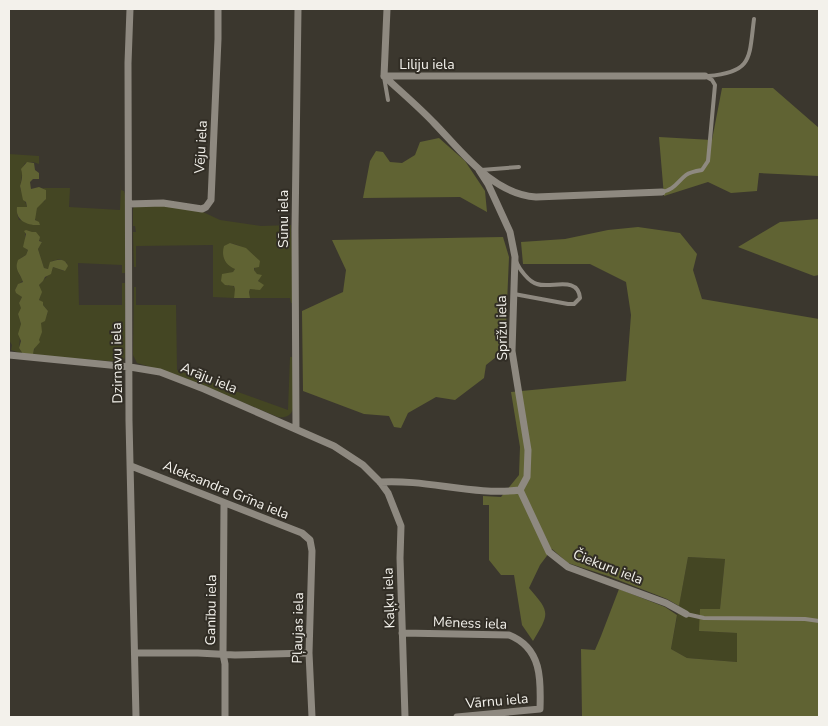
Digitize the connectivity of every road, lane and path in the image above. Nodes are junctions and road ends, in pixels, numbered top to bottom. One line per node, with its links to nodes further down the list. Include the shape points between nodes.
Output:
1 (130, 9): 12 (street, Dzirnavu iela)
2 (218, 9): 12 (street, Vēju iela, via 211,200 202,209 163,203)
3 (298, 9): 17 (street, Sūnu iela)
4 (387, 9): 6 (street)
5 (754, 19): 7 (lane, via 750,51 742,67)
6 (384, 76): 7 (street, Liliju iela); 8 (lane); 10 (street, Liliju iela)
7 (705, 76): 11 (lane, via 715,85 708,161 702,170 690,173 673,189)
8 (388, 100)
9 (518, 167): 10 (lane)
10 (479, 170): 11 (street, Liliju iela, via 514,193 525,196); 13 (street, Sprīžu iela, via 510,232)
11 (662, 192)
12 (129, 204): 16 (street, Dzirnavu iela)
13 (515, 257): 14 (street, Sprīžu iela); 14 (lane, via 520,269 534,283 567,284 578,290 580,298 574,304 568,304)
14 (513, 293): 20 (street, Sprīžu iela, via 512,351 528,450 527,477)
15 (9, 355): 16 (street, Arāju iela)
16 (130, 367): 17 (street, Arāju iela, via 160,372); 18 (street, Dzirnavu iela)
17 (296, 429): 19 (street, Arāju iela, via 350,456)
18 (132, 466): 21 (street, Aleksandra Grīna iela); 27 (street, Dzirnavu iela)
19 (380, 482): 20 (street, via 400,481 503,493); 25 (street, Kaļķu iela, via 394,505 401,526)
20 (520, 490): 23 (street, Čiekuru iela, via 549,552 568,567 666,603)
21 (224, 503): 22 (street, Aleksandra Grīna iela, via 302,533); 28 (street, Ganību iela)
22 (310, 540): 26 (street, Pļaujas iela)
23 (686, 614): 24 (lane, via 704,618)
24 (819, 621)
25 (402, 633): 29 (street, Mēness iela, via 503,634 515,638 531,652 538,665); 33 (street, Kaļķu iela)
26 (309, 653): 28 (street); 32 (street, Pļaujas iela)
27 (136, 654): 28 (street); 30 (street, Dzirnavu iela)
28 (223, 654): 31 (street, Ganību iela)
29 (540, 709): 34 (street, Vārnu iela)
30 (136, 717)
31 (225, 717)
32 (312, 717)
33 (405, 717)
34 (457, 717)

